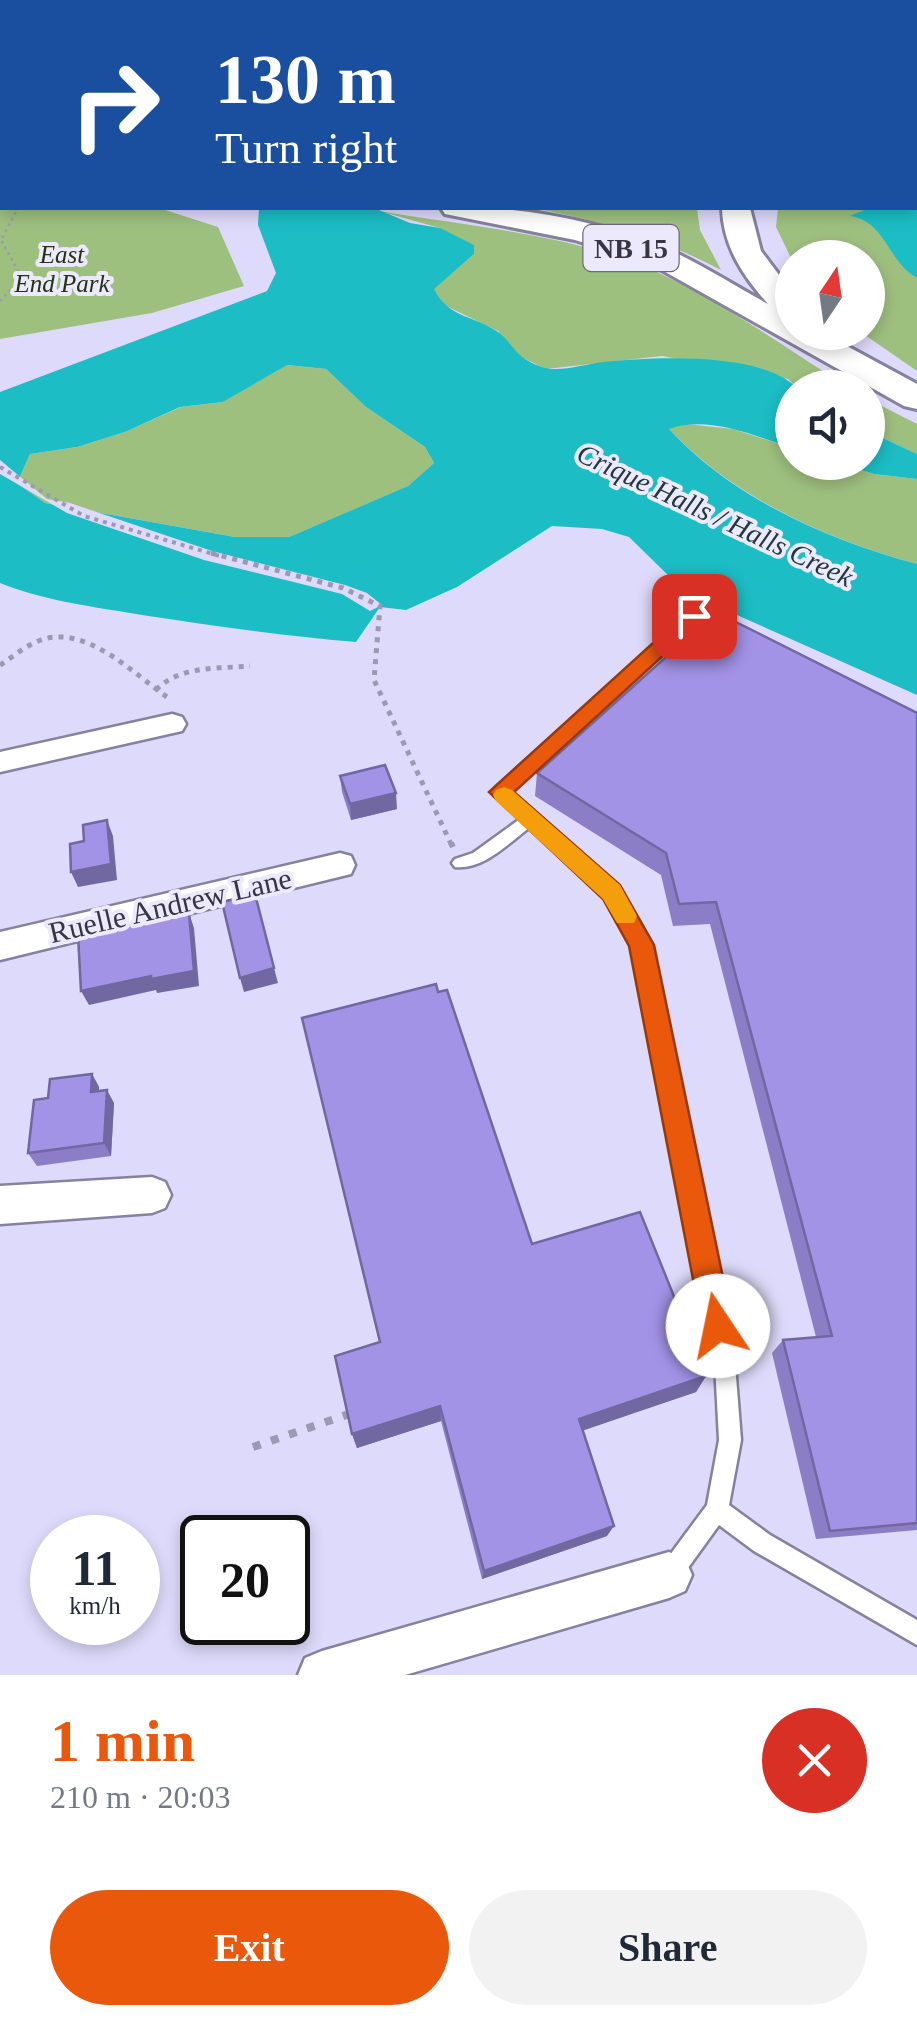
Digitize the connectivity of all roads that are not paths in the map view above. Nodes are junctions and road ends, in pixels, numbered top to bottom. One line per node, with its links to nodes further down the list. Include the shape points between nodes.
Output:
1 (465, 210): 4 (highway, NB 15, via 582,232 662,258)
2 (736, 210): 3 (highway, via 752,264)
3 (775, 290)
4 (775, 321)
5 (825, 350): 7 (highway, NB 15)
6 (832, 350): 7 (highway)
7 (842, 360): 8 (highway, NB 15)
8 (917, 398)
9 (728, 633): 12 (lane, via 694,616 500,792)
10 (172, 724): 11 (street)
11 (0, 762)
12 (530, 819): 13 (lane, via 478,858); 18 (lane, via 612,892 641,945 726,1364 730,1440)
13 (460, 863)
14 (340, 865): 15 (street, Ruelle Andrew Lane)
15 (0, 946)
16 (152, 1195): 17 (street)
17 (0, 1204)
18 (716, 1510): 19 (lane); 20 (lane)
19 (669, 1575): 21 (street)
20 (917, 1633)
21 (322, 1675)

